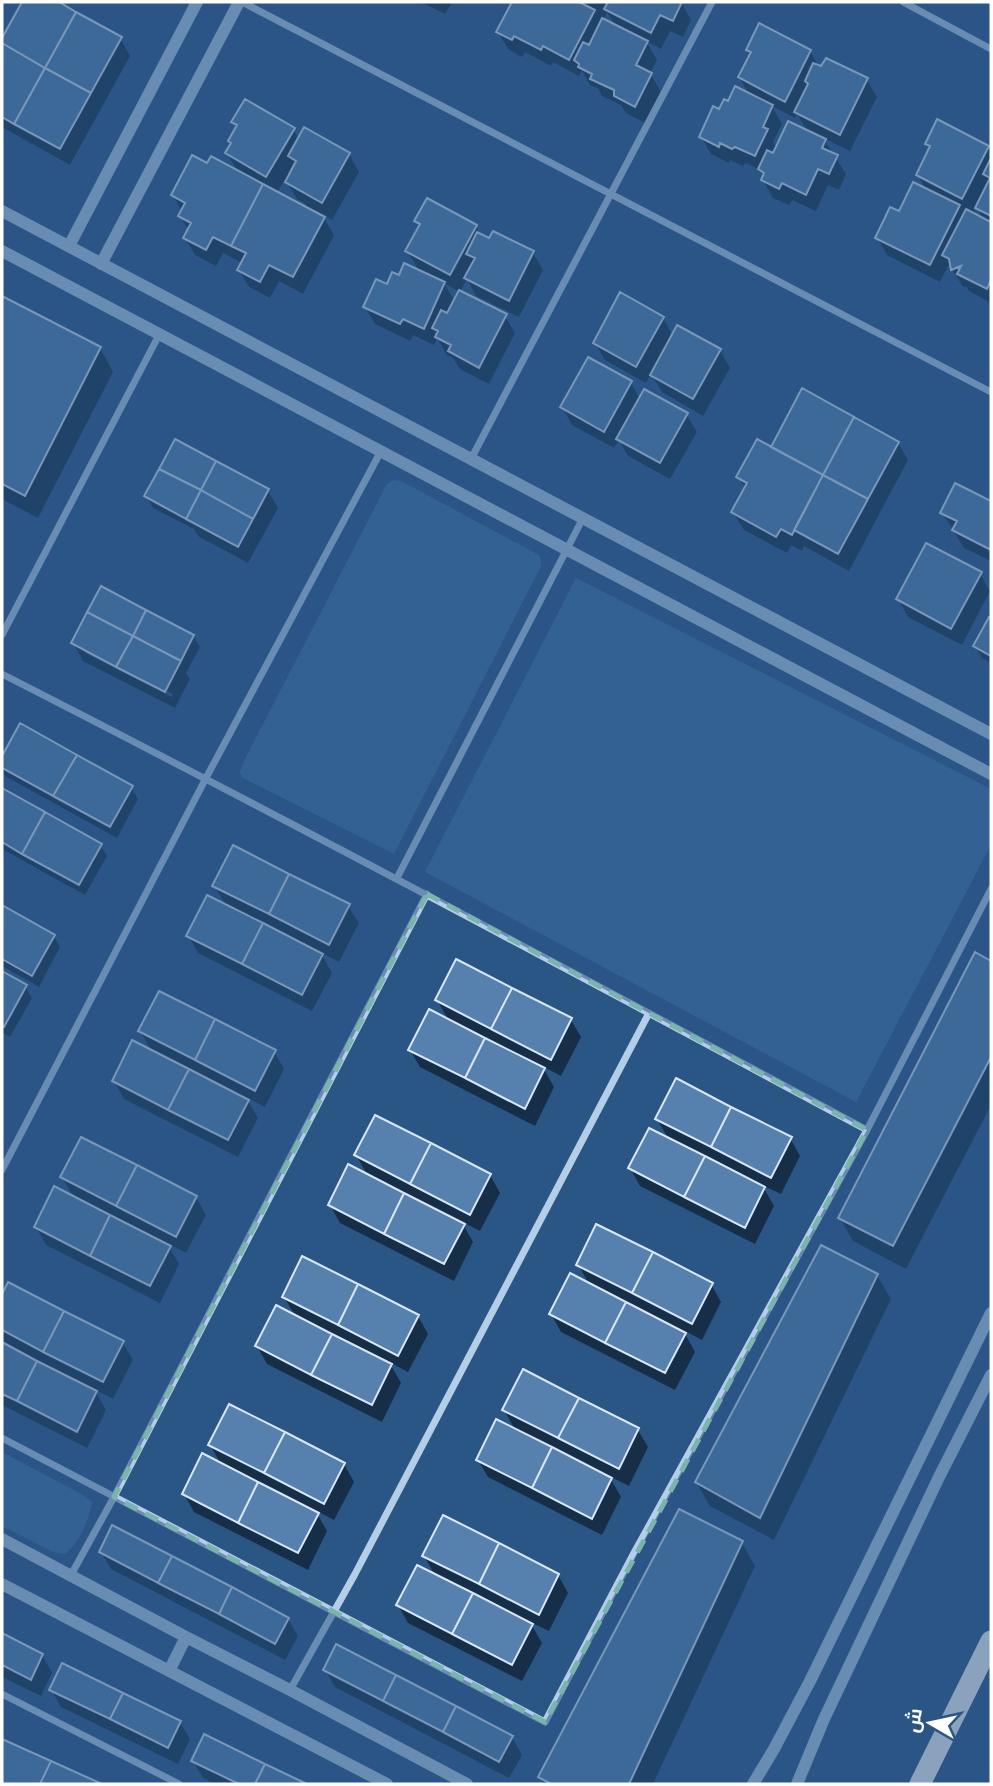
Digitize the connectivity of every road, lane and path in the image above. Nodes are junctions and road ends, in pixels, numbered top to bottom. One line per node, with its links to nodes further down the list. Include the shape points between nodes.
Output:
1 (197, 2): 8 (street)
2 (241, 2): 6 (street); 10 (street)
3 (712, 2): 6 (street)
4 (903, 2): 5 (street)
5 (991, 49)
6 (610, 194): 12 (street); 14 (street)
7 (2, 211): 8 (street)
8 (69, 246): 10 (street)
9 (2, 251): 11 (street)
10 (101, 264): 14 (street)
11 (159, 335): 13 (street); 17 (street)
12 (991, 392)
13 (381, 450): 16 (street); 21 (street)
14 (471, 459): 15 (street)
15 (583, 518): 16 (street); 19 (street)
16 (567, 549): 20 (street); 22 (street)
17 (2, 635)
18 (2, 674): 21 (street)
19 (991, 734)
20 (991, 774)
21 (206, 778): 22 (street); 27 (street)
22 (397, 878): 24 (street)
23 (991, 889): 26 (street)
24 (427, 894): 25 (street); 31 (street)
25 (649, 1013): 26 (street); 35 (street)
26 (867, 1130): 35 (street, via 545,1722)
27 (2, 1170)
28 (991, 1313): 46 (street, via 810,1681)
29 (991, 1375): 47 (street)
30 (2, 1438): 31 (street)
31 (114, 1497): 33 (street); 35 (street)
32 (2, 1539): 33 (street)
33 (71, 1575): 36 (street)
34 (2, 1584): 38 (street)
35 (334, 1610): 39 (street)
36 (186, 1637): 38 (street); 39 (street)
37 (991, 1641): 48 (highway)
38 (169, 1671): 42 (street)
39 (290, 1690): 45 (street)
40 (2, 1694): 41 (street)
41 (159, 1774): 43 (street); 44 (street)
42 (379, 1782)
43 (154, 1784)
44 (179, 1784)
45 (467, 1784)
46 (753, 1784)
47 (797, 1784)
48 (920, 1784)

